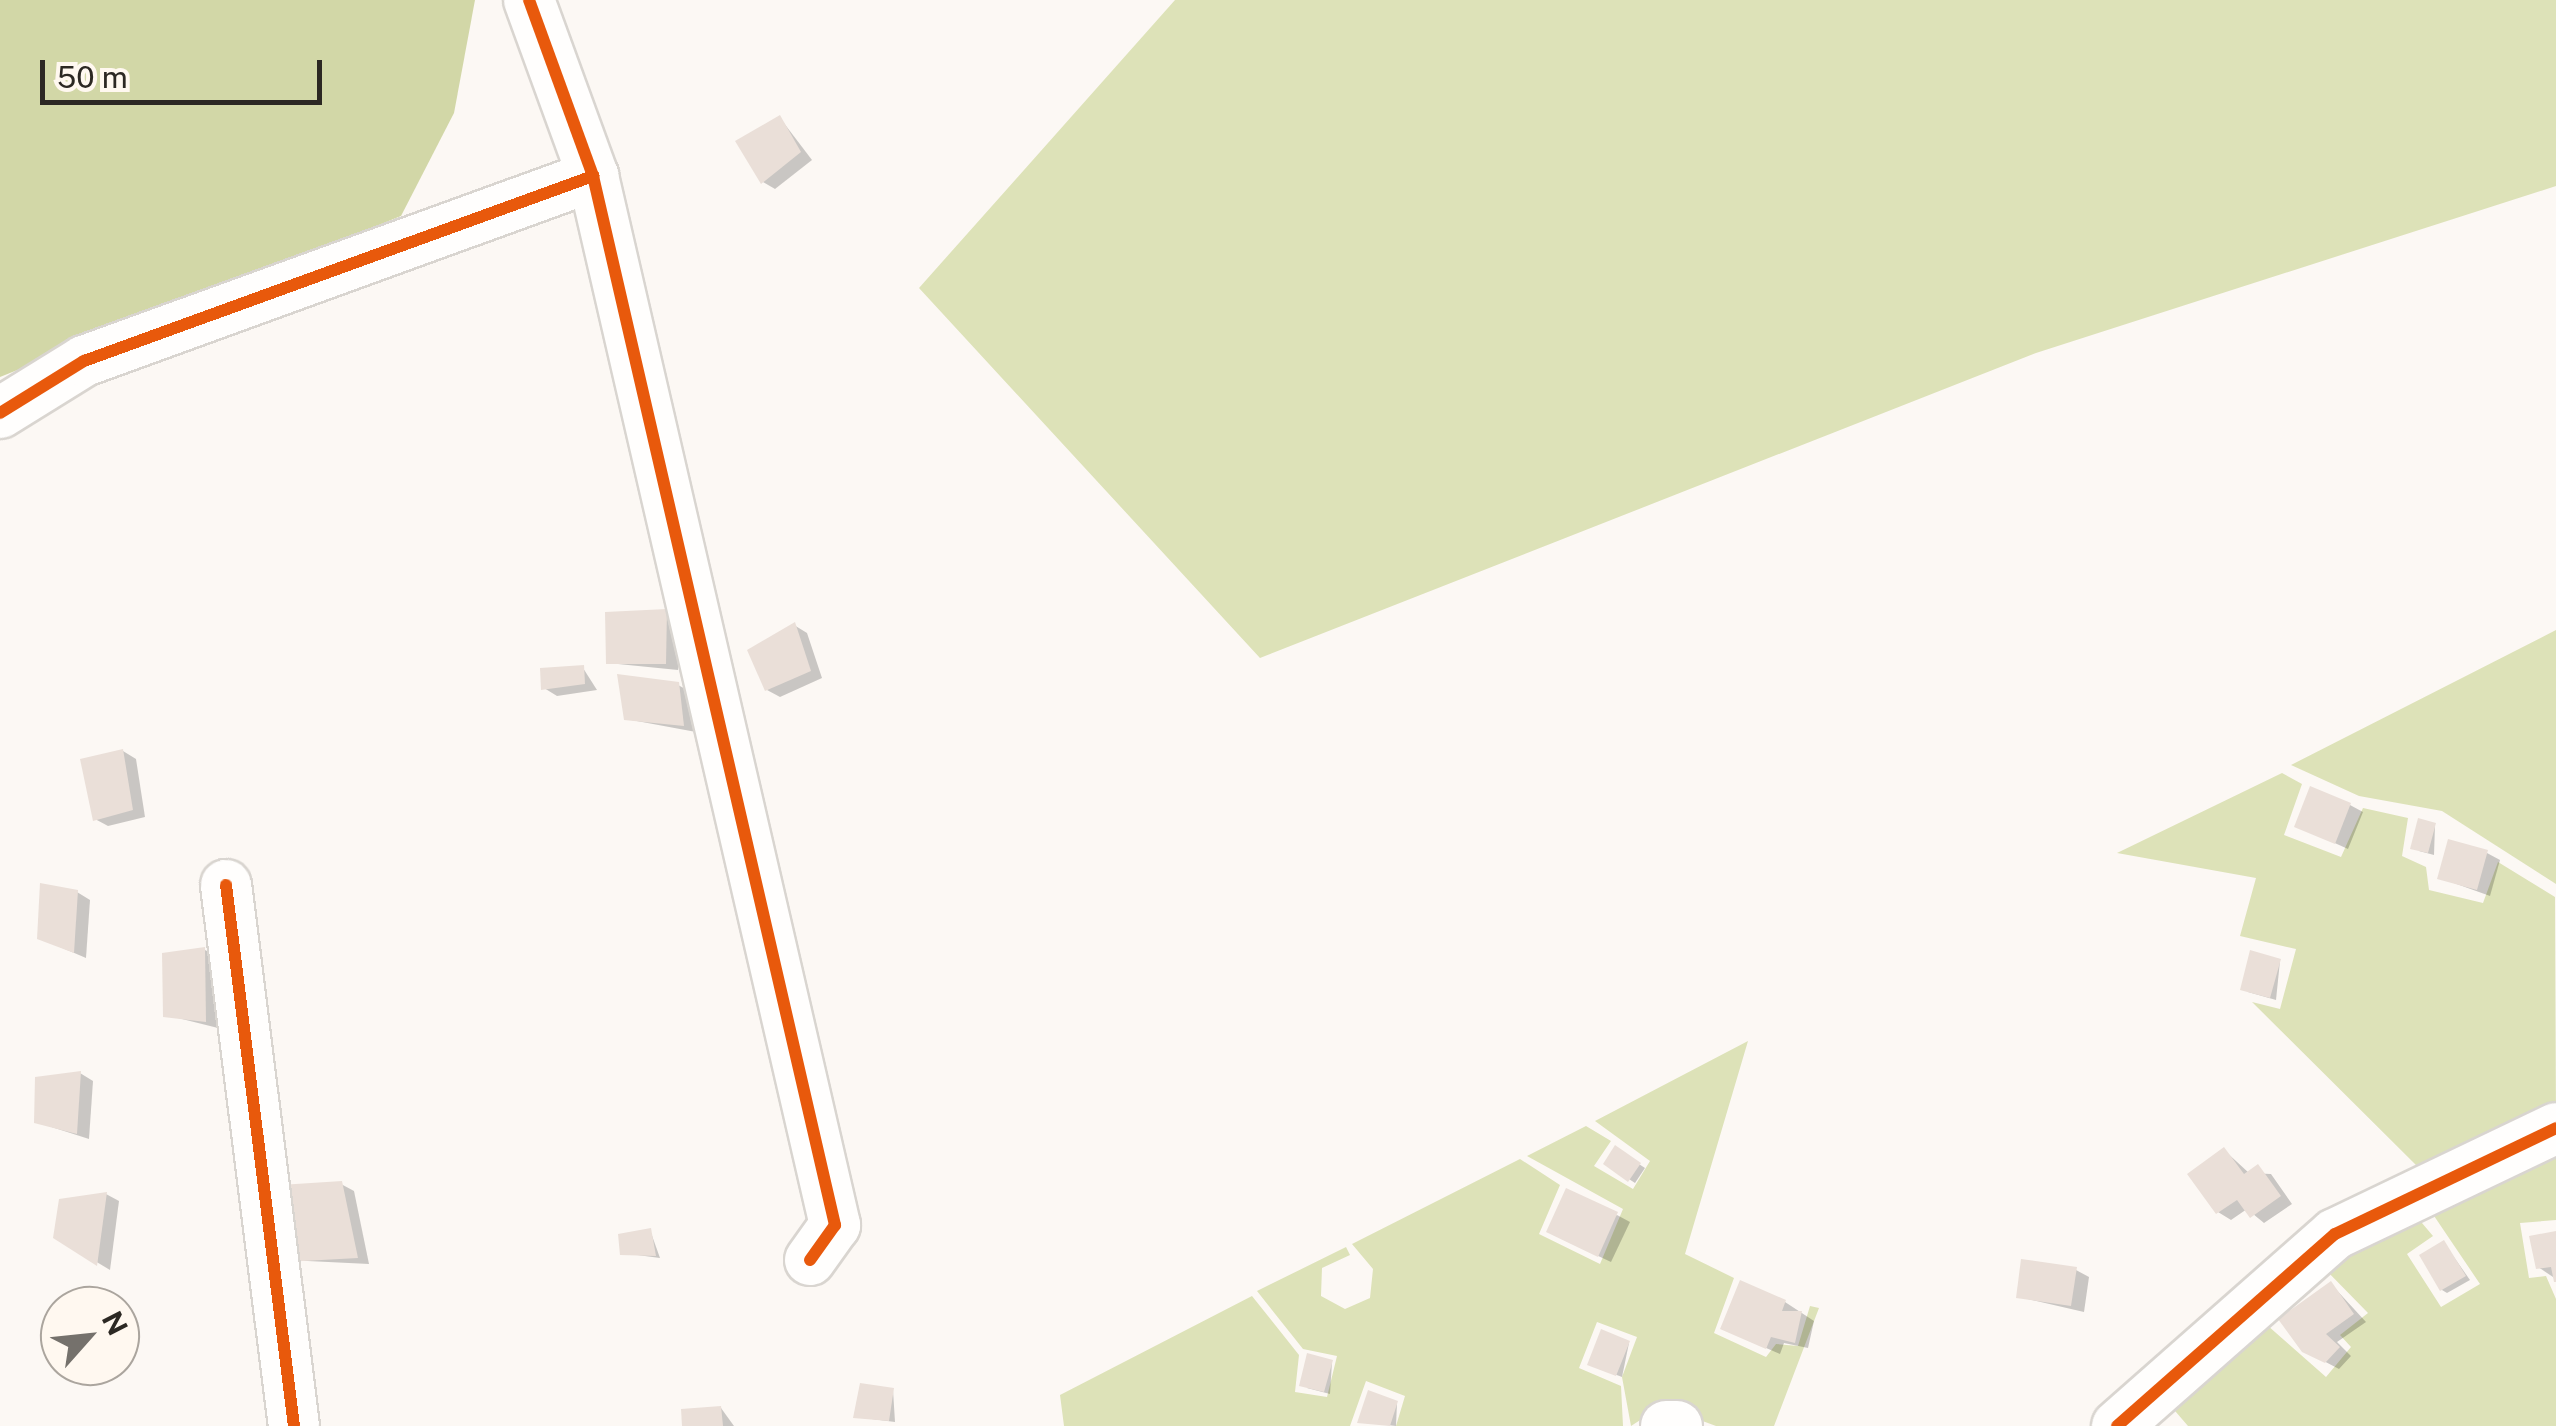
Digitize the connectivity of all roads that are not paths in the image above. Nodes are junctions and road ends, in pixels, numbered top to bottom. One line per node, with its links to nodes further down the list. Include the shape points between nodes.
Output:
1 (528, 0): 2 (street)
2 (593, 176): 3 (street, via 84,361); 6 (street, via 835,1225)
3 (0, 413)
4 (226, 885): 7 (street)
5 (2556, 1128): 10 (street, via 2335,1234)
6 (810, 1260)
7 (294, 1426)
8 (1666, 1426): 9 (street)
9 (1676, 1426)
10 (2117, 1426)

